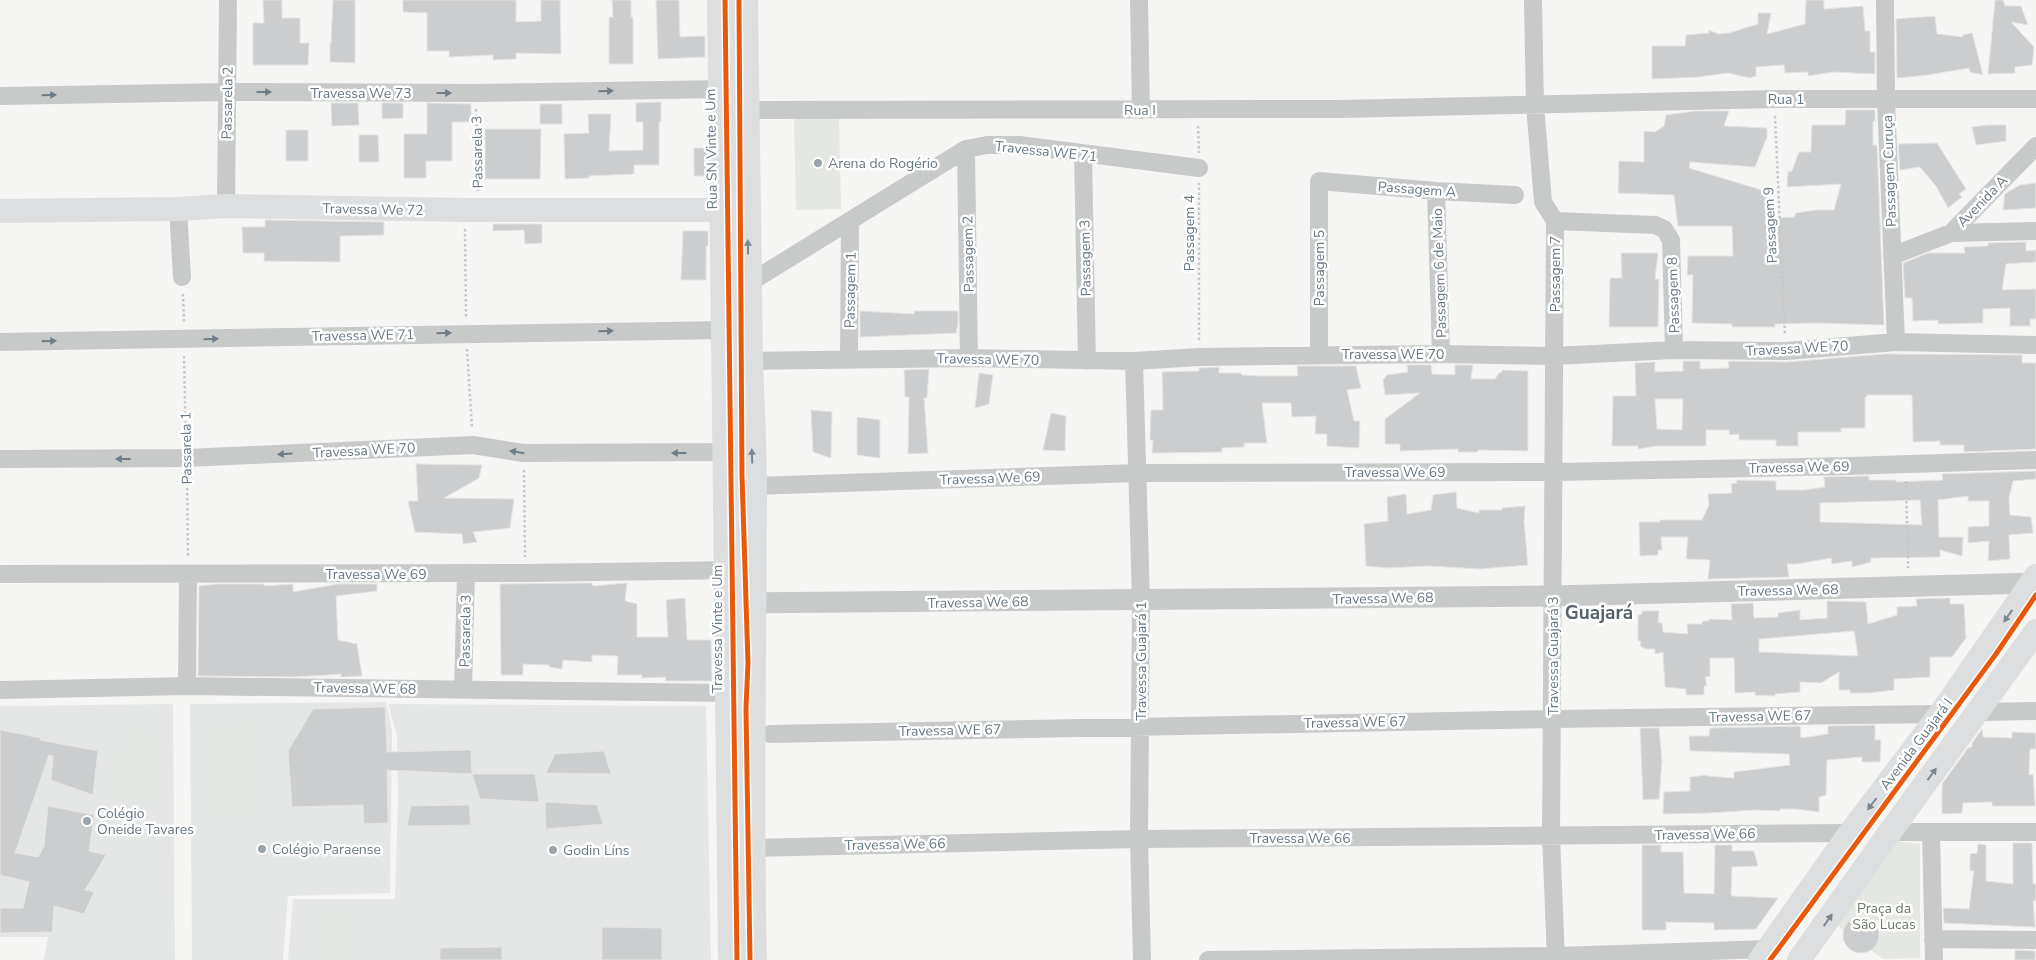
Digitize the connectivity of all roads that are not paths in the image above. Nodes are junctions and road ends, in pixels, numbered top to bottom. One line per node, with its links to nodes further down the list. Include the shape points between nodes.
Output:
1 (228, 0): 8 (street, Passarela 2)
2 (721, 0): 7 (main road, Rua SN Vinte e Um)
3 (744, 0): 13 (main road, Rua SN Vinte e Um)
4 (1139, 0): 14 (street)
5 (1533, 0): 12 (street, Passagem 7)
6 (1885, 0): 10 (street, Passagem Curuça)
7 (722, 89): 8 (street, Travessa We 73, one-way to 7, via 476,93); 24 (main road, Rua SN Vinte e Um)
8 (228, 92): 9 (street, Travessa We 73, one-way to 8); 22 (street, Passarela 2)
9 (0, 96)
10 (1886, 99): 11 (street, Rua 1); 12 (street, Rua 1); 30 (street, Passagem Curuça)
11 (2036, 99)
12 (1535, 105): 14 (street, Rua I); 27 (street, Passagem 7, via 1543,202)
13 (746, 110): 14 (street, Rua I); 24 (main road, Rua SN Vinte e Um)
14 (1141, 110)
15 (2036, 146): 29 (street, Avenida A)
16 (966, 149): 17 (street, Travessa WE 71, via 1003,144); 26 (street, Travessa WE 71); 41 (street, Passagem 2)
17 (1083, 154): 18 (street, Travessa WE 71); 44 (street, Passagem 3)
18 (1199, 168)
19 (1319, 181): 20 (street, Passagem A); 39 (street, Passagem 5)
20 (1436, 191): 21 (street, Passagem A); 38 (street, Passagem 6 de Maio)
21 (1514, 195)
22 (226, 206): 23 (main road, Travessa We 72); 24 (main road, Travessa We 72, via 478,210)
23 (178, 209): 25 (main road, Travessa We 72); 31 (street)
24 (735, 209): 32 (main road, Rua SN Vinte e Um)
25 (0, 211)
26 (850, 221): 32 (street, Travessa WE 71); 42 (street, Passagem 1)
27 (1555, 221): 37 (street, Passagem 8, via 1655,225 1664,229 1671,240); 40 (street, Passagem 7)
28 (2036, 231): 29 (street)
29 (1951, 233): 30 (street, Avenida A)
30 (1892, 256): 35 (street, Passagem Curuça)
31 (182, 277)
32 (737, 291): 33 (main road, Travessa Vinte e Um); 43 (main road, Travessa Vinte e Um)
33 (726, 330): 34 (street, Travessa WE 71, one-way to 33); 46 (main road, Travessa Vinte e Um)
34 (0, 342)
35 (1896, 342): 36 (street, Travessa WE 70); 37 (street, Travessa WE 70, via 1786,351)
36 (2036, 344)
37 (1674, 350): 40 (street, Travessa WE 70)
38 (1441, 354): 39 (street, Travessa WE 70); 40 (street, Travessa WE 70)
39 (1318, 355): 45 (street, Travessa WE 70)
40 (1554, 356): 49 (street, Travessa Guajará 3)
41 (969, 358): 42 (street, Travessa WE 70); 44 (street, Travessa WE 70)
42 (849, 360): 43 (street, Travessa WE 70)
43 (749, 361): 51 (main road, Travessa Vinte e Um, one-way to 43)
44 (1086, 361): 45 (street, Travessa WE 70)
45 (1134, 361): 50 (street, Travessa Guajará 1)
46 (728, 452): 47 (street, Travessa WE 70, one-way to 47, via 524,454 474,445 187,458); 52 (main road, Travessa Vinte e Um)
47 (0, 459)
48 (2036, 460): 49 (street, Travessa We 69)
49 (1554, 472): 50 (street, Travessa We 69); 58 (street, Travessa Guajará 3)
50 (1136, 473): 51 (street, Travessa We 69); 59 (street, Travessa Guajará 1)
51 (753, 486): 52 (main road, Travessa Vinte e Um)
52 (740, 522): 53 (main road, Travessa Vinte e Um)
53 (740, 570): 54 (street, Travessa We 69); 60 (main road, Travessa Vinte e Um)
54 (466, 573): 56 (street, Travessa We 69); 64 (street, Passarela 3)
55 (0, 574): 56 (street, Travessa We 69)
56 (188, 575): 63 (street)
57 (2034, 581): 58 (street, Travessa We 68); 69 (main road, Avenida Guajará I, one-way to 69)
58 (1553, 596): 59 (street, Travessa We 68); 70 (street, Travessa Guajará 3)
59 (1142, 600): 60 (street, Travessa We 68); 71 (street, Travessa Guajará 1)
60 (741, 603): 62 (main road, Travessa Vinte e Um)
61 (2036, 631): 67 (main road)
62 (741, 663): 66 (main road, Travessa Vinte e Um); 79 (main road, Travessa Vinte e Um, via 750,708)
63 (187, 686): 64 (street, Travessa WE 68); 65 (street, Travessa WE 68)
64 (463, 689): 66 (street, Travessa WE 68)
65 (0, 690)
66 (729, 694): 84 (main road, Travessa Vinte e Um)
67 (1979, 712): 68 (street); 73 (main road, one-way to 67)
68 (2036, 712)
69 (1940, 714): 70 (street, Travessa WE 67); 75 (main road, Avenida Guajará I, one-way to 75)
70 (1552, 719): 71 (street, Travessa WE 67); 77 (street, Travessa Guajará 3)
71 (1141, 726): 72 (street, Travessa WE 67); 78 (street, Travessa Guajará 1)
72 (770, 734)
73 (1890, 832): 76 (street); 88 (main road, one-way to 73)
74 (2036, 832): 76 (street)
75 (1850, 833): 77 (street, Travessa We 66); 82 (main road, Avenida Guajará I)
76 (1931, 833): 80 (street)
77 (1551, 836): 78 (street, Travessa We 66); 83 (street, Travessa Guajará 3)
78 (1139, 839): 79 (street, Travessa We 66); 86 (street, Travessa Guajará 1)
79 (750, 848): 85 (main road, Travessa Vinte e Um)
80 (1933, 939): 81 (street); 89 (street)
81 (2036, 940)
82 (1764, 955): 83 (street)
83 (1556, 958): 87 (street)
84 (732, 960)
85 (753, 960)
86 (1142, 960)
87 (1208, 960)
88 (1800, 960)
89 (1934, 960)

